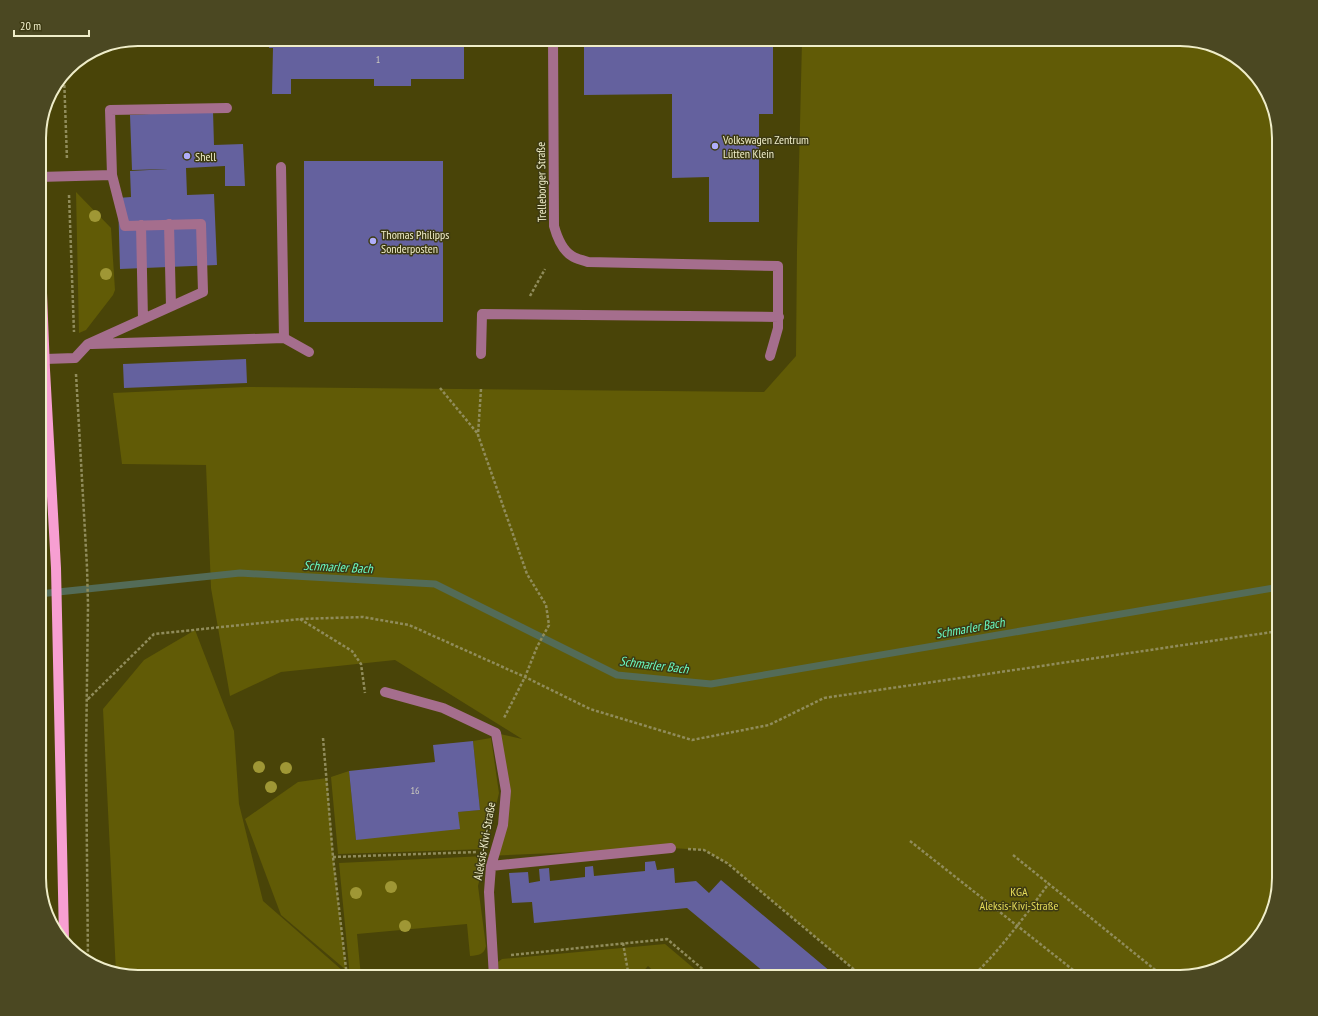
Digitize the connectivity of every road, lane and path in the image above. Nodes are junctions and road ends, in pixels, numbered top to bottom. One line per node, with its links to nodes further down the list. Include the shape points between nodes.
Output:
1 (553, 46): 13 (street, Trelleborger Straße, via 554,226 563,247 572,256 588,262 778,266)
2 (65, 83): 6 (path)
3 (227, 108): 5 (street, via 110,110)
4 (281, 167): 15 (street)
5 (112, 175): 6 (street); 9 (street, via 125,226)
6 (72, 176): 7 (street); 20 (path)
7 (46, 177)
8 (169, 224): 9 (street); 11 (street); 11 (street, via 201,224 203,292)
9 (141, 225): 14 (street)
10 (546, 269): 12 (path)
11 (171, 306): 14 (street)
12 (520, 314): 13 (street); 18 (street, via 482,314)
13 (778, 316): 19 (street, via 778,328)
14 (143, 319): 16 (street)
15 (284, 338): 16 (street); 17 (street)
16 (88, 344): 20 (street)
17 (309, 352)
18 (481, 354)
19 (770, 356)
20 (75, 358): 21 (street); 31 (path, via 87,568)
21 (46, 359)
22 (440, 388): 25 (path)
23 (481, 389): 25 (path)
24 (46, 427): 42 (main road, via 56,568)
25 (478, 434): 28 (path, via 527,574 546,605 549,625)
26 (300, 619): 28 (path, via 363,617 409,625); 30 (path, via 352,651 361,664); 31 (path, via 154,634)
27 (1272, 632): 28 (path, via 824,698 769,725 692,740 590,709)
28 (525, 677): 32 (path)
29 (385, 692): 32 (street, via 443,708)
30 (364, 693)
31 (88, 699): 44 (path)
32 (496, 733): 36 (street, Aleksis-Kivi-Straße, via 506,791 503,825)
33 (323, 738): 38 (path)
34 (910, 840): 41 (path)
35 (671, 848): 39 (street); 50 (path, via 704,850 727,863)
36 (496, 852): 38 (path); 39 (street, Aleksis-Kivi-Straße)
37 (1013, 855): 40 (path)
38 (333, 857): 46 (path)
39 (491, 866): 45 (street, Aleksis-Kivi-Straße, via 489,892)
40 (1049, 884): 41 (path); 53 (path)
41 (1018, 925): 51 (path); 52 (path)
42 (64, 932)
43 (623, 944): 45 (path); 48 (path); 49 (path, via 667,939)
44 (88, 955)
45 (492, 956): 47 (street, Aleksis-Kivi-Straße)
46 (346, 970)
47 (493, 970)
48 (628, 970)
49 (703, 970)
50 (855, 970)
51 (980, 970)
52 (1073, 970)
53 (1155, 970)

